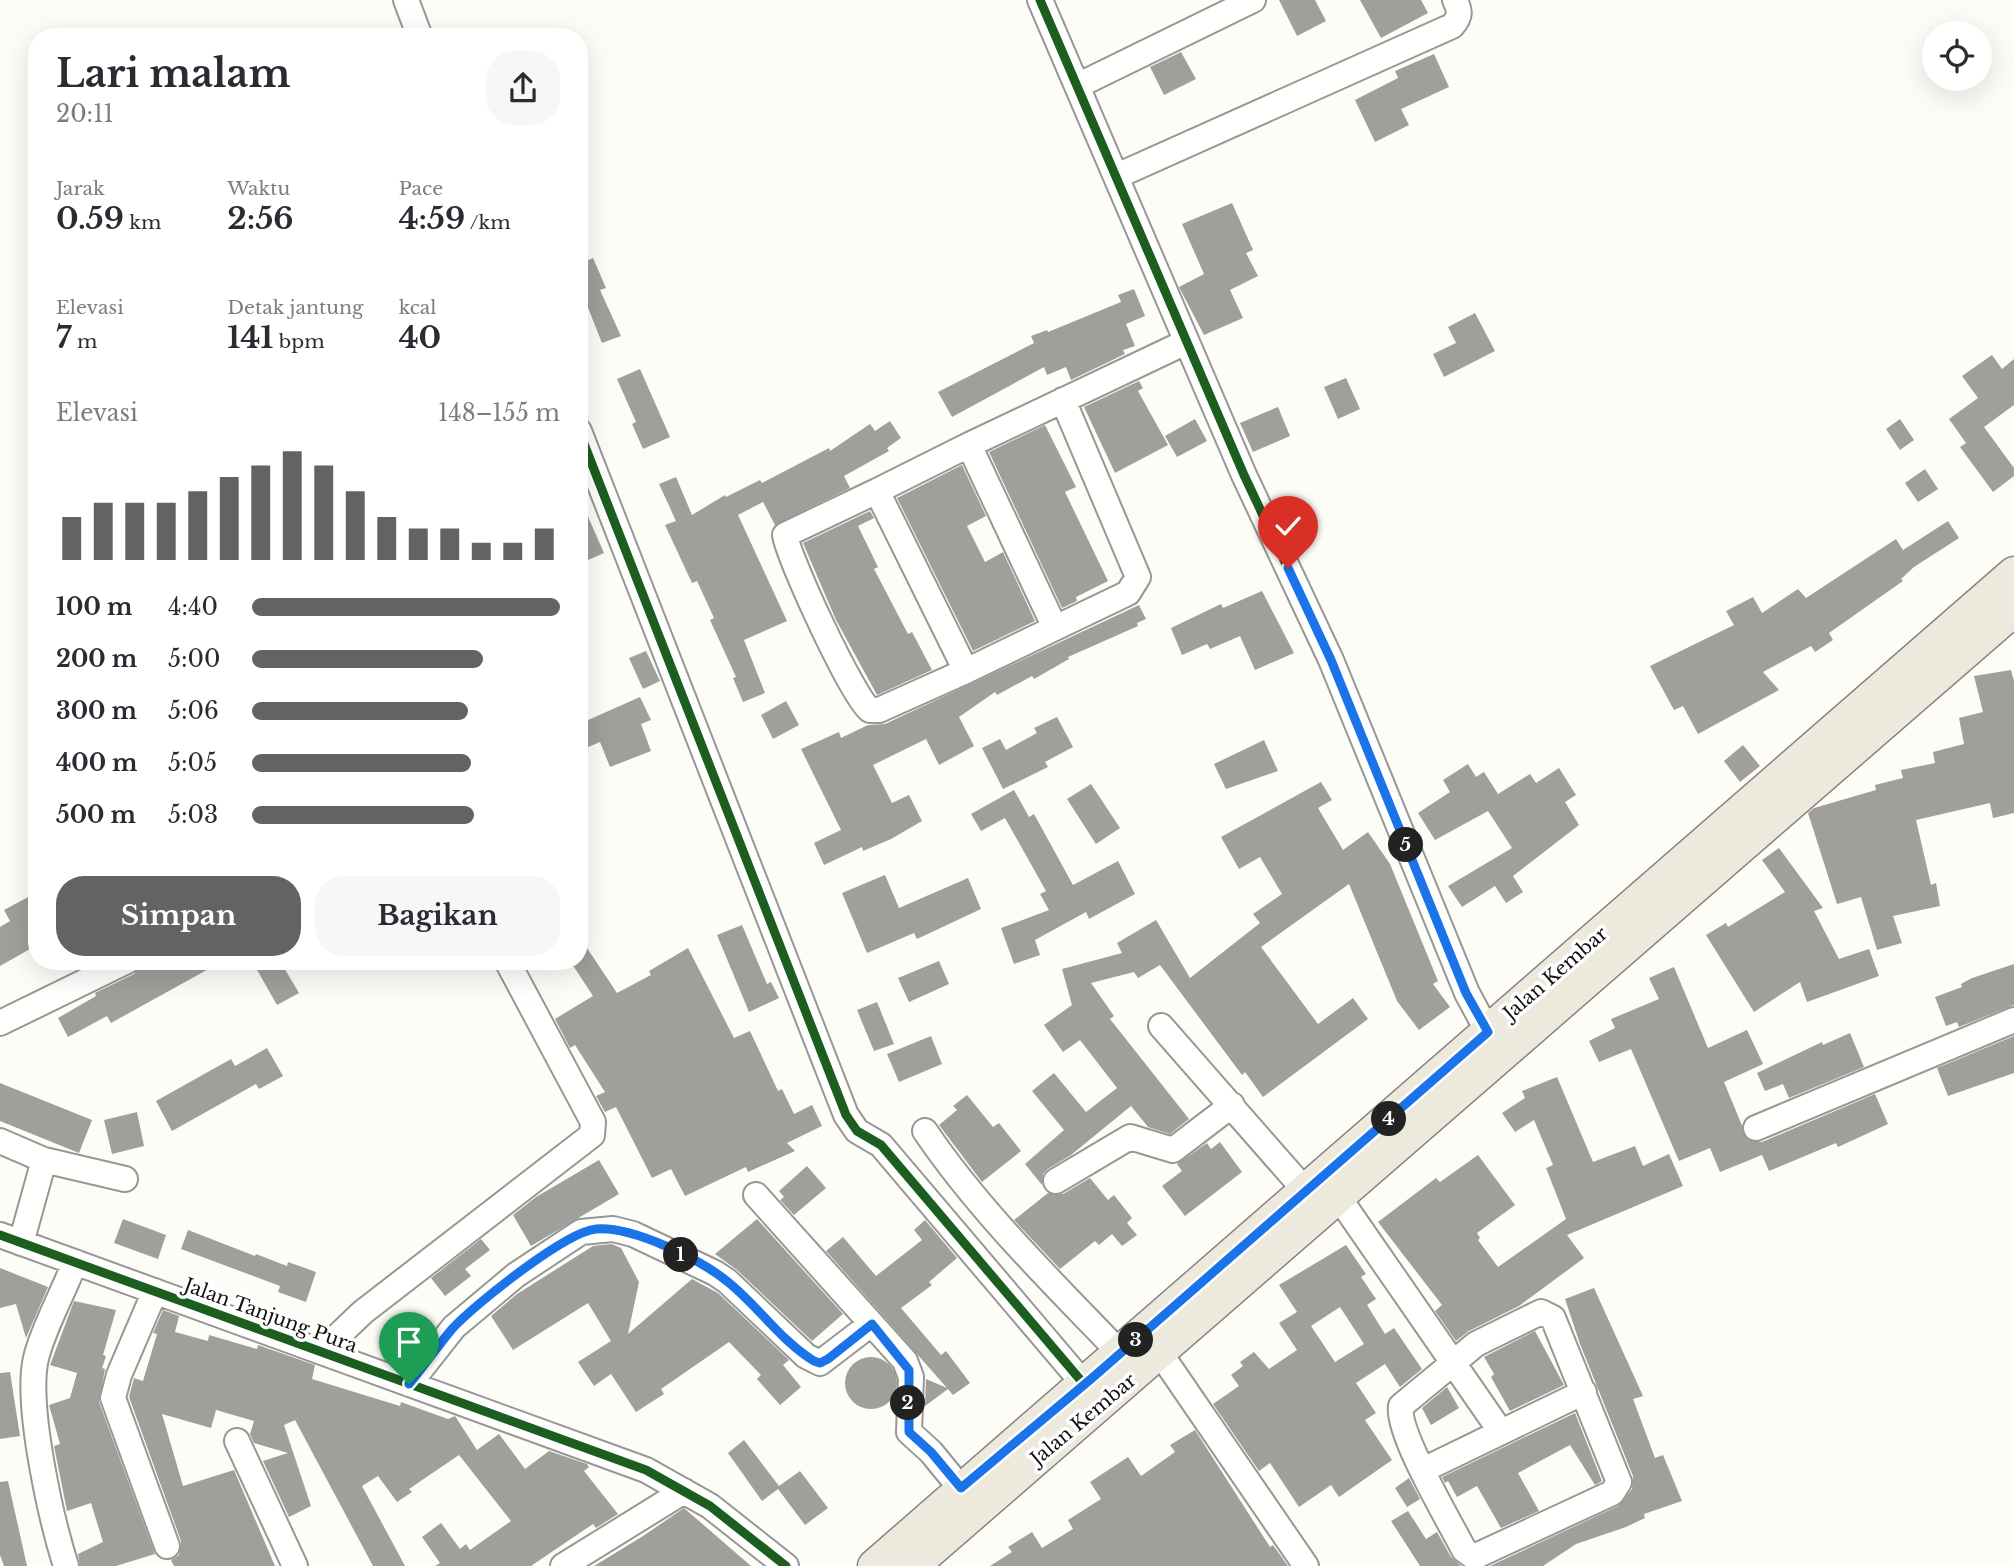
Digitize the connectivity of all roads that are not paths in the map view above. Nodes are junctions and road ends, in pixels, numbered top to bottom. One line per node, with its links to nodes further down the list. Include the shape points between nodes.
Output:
1 (406, 0): 5 (street)
2 (1040, 0): 6 (street)
3 (1253, 0): 6 (street)
4 (1455, 0): 7 (street, via 1460,12 1452,26)
5 (417, 28)
6 (1077, 86): 7 (street)
7 (1117, 176): 8 (street)
8 (1186, 342): 9 (street); 19 (street, via 1331,660)
9 (1063, 400): 10 (street); 15 (street, via 1138,577 1128,593)
10 (969, 445): 12 (street); 15 (street)
11 (588, 453): 39 (street, via 846,1115 857,1131 881,1145)
12 (877, 491): 16 (street); 16 (street, via 785,535 837,655 861,703 870,710)
13 (2014, 573): 19 (main road, Jalan Kembar)
14 (2014, 610): 30 (main road, Jalan Kembar)
15 (1055, 628): 16 (street)
16 (965, 671)
17 (109, 970): 21 (street)
18 (512, 970): 36 (street, via 593,1122 592,1135 363,1312)
19 (1478, 1013): 30 (main road, Jalan Kembar)
20 (2014, 1020): 24 (street)
21 (0, 1023)
22 (1161, 1026): 23 (street)
23 (1231, 1105): 29 (street, via 1173,1150 1129,1137); 30 (street, via 1273,1153)
24 (1756, 1128)
25 (925, 1131): 39 (street)
26 (0, 1141): 27 (street)
27 (44, 1160): 28 (street); 32 (street)
28 (125, 1179)
29 (1056, 1181)
30 (1316, 1190): 37 (main road, Jalan Kembar); 38 (street); 39 (main road, Jalan Kembar)
31 (756, 1195): 35 (street)
32 (10, 1239): 33 (street, Jalan Tanjung Pura)
33 (75, 1262): 34 (street, Jalan Tanjung Pura); 48 (street, via 36,1360 33,1384)
34 (155, 1291): 36 (street, Jalan Tanjung Pura); 47 (street, via 113,1398)
35 (872, 1324): 40 (street, via 820,1363 806,1356 715,1273 633,1234 594,1229 562,1244 484,1301 454,1327); 46 (street, via 909,1370 907,1426 911,1436)
36 (322, 1351): 40 (street, Jalan Tanjung Pura)
37 (1160, 1353): 39 (main road, Jalan Kembar); 54 (street)
38 (1453, 1364): 41 (street, via 1490,1335 1545,1312 1553,1318); 42 (street); 44 (street, via 1401,1406 1400,1422)
39 (1109, 1374): 46 (main road, Jalan Kembar)
40 (409, 1384): 45 (street, Jalan Tanjung Pura, via 646,1470)
41 (1584, 1392): 42 (street); 44 (street, via 1618,1478 1612,1493 1474,1557 1464,1550)
42 (1501, 1432): 44 (street)
43 (237, 1441): 49 (street)
44 (1423, 1470)
45 (684, 1491): 50 (street); 51 (street, Jalan Tanjung Pura)
46 (964, 1491): 52 (main road, Jalan Kembar); 53 (main road, Jalan Kembar)
47 (167, 1546)
48 (66, 1566)
49 (295, 1566)
50 (563, 1566)
51 (786, 1566)
52 (874, 1566)
53 (912, 1566)
54 (1306, 1566)

